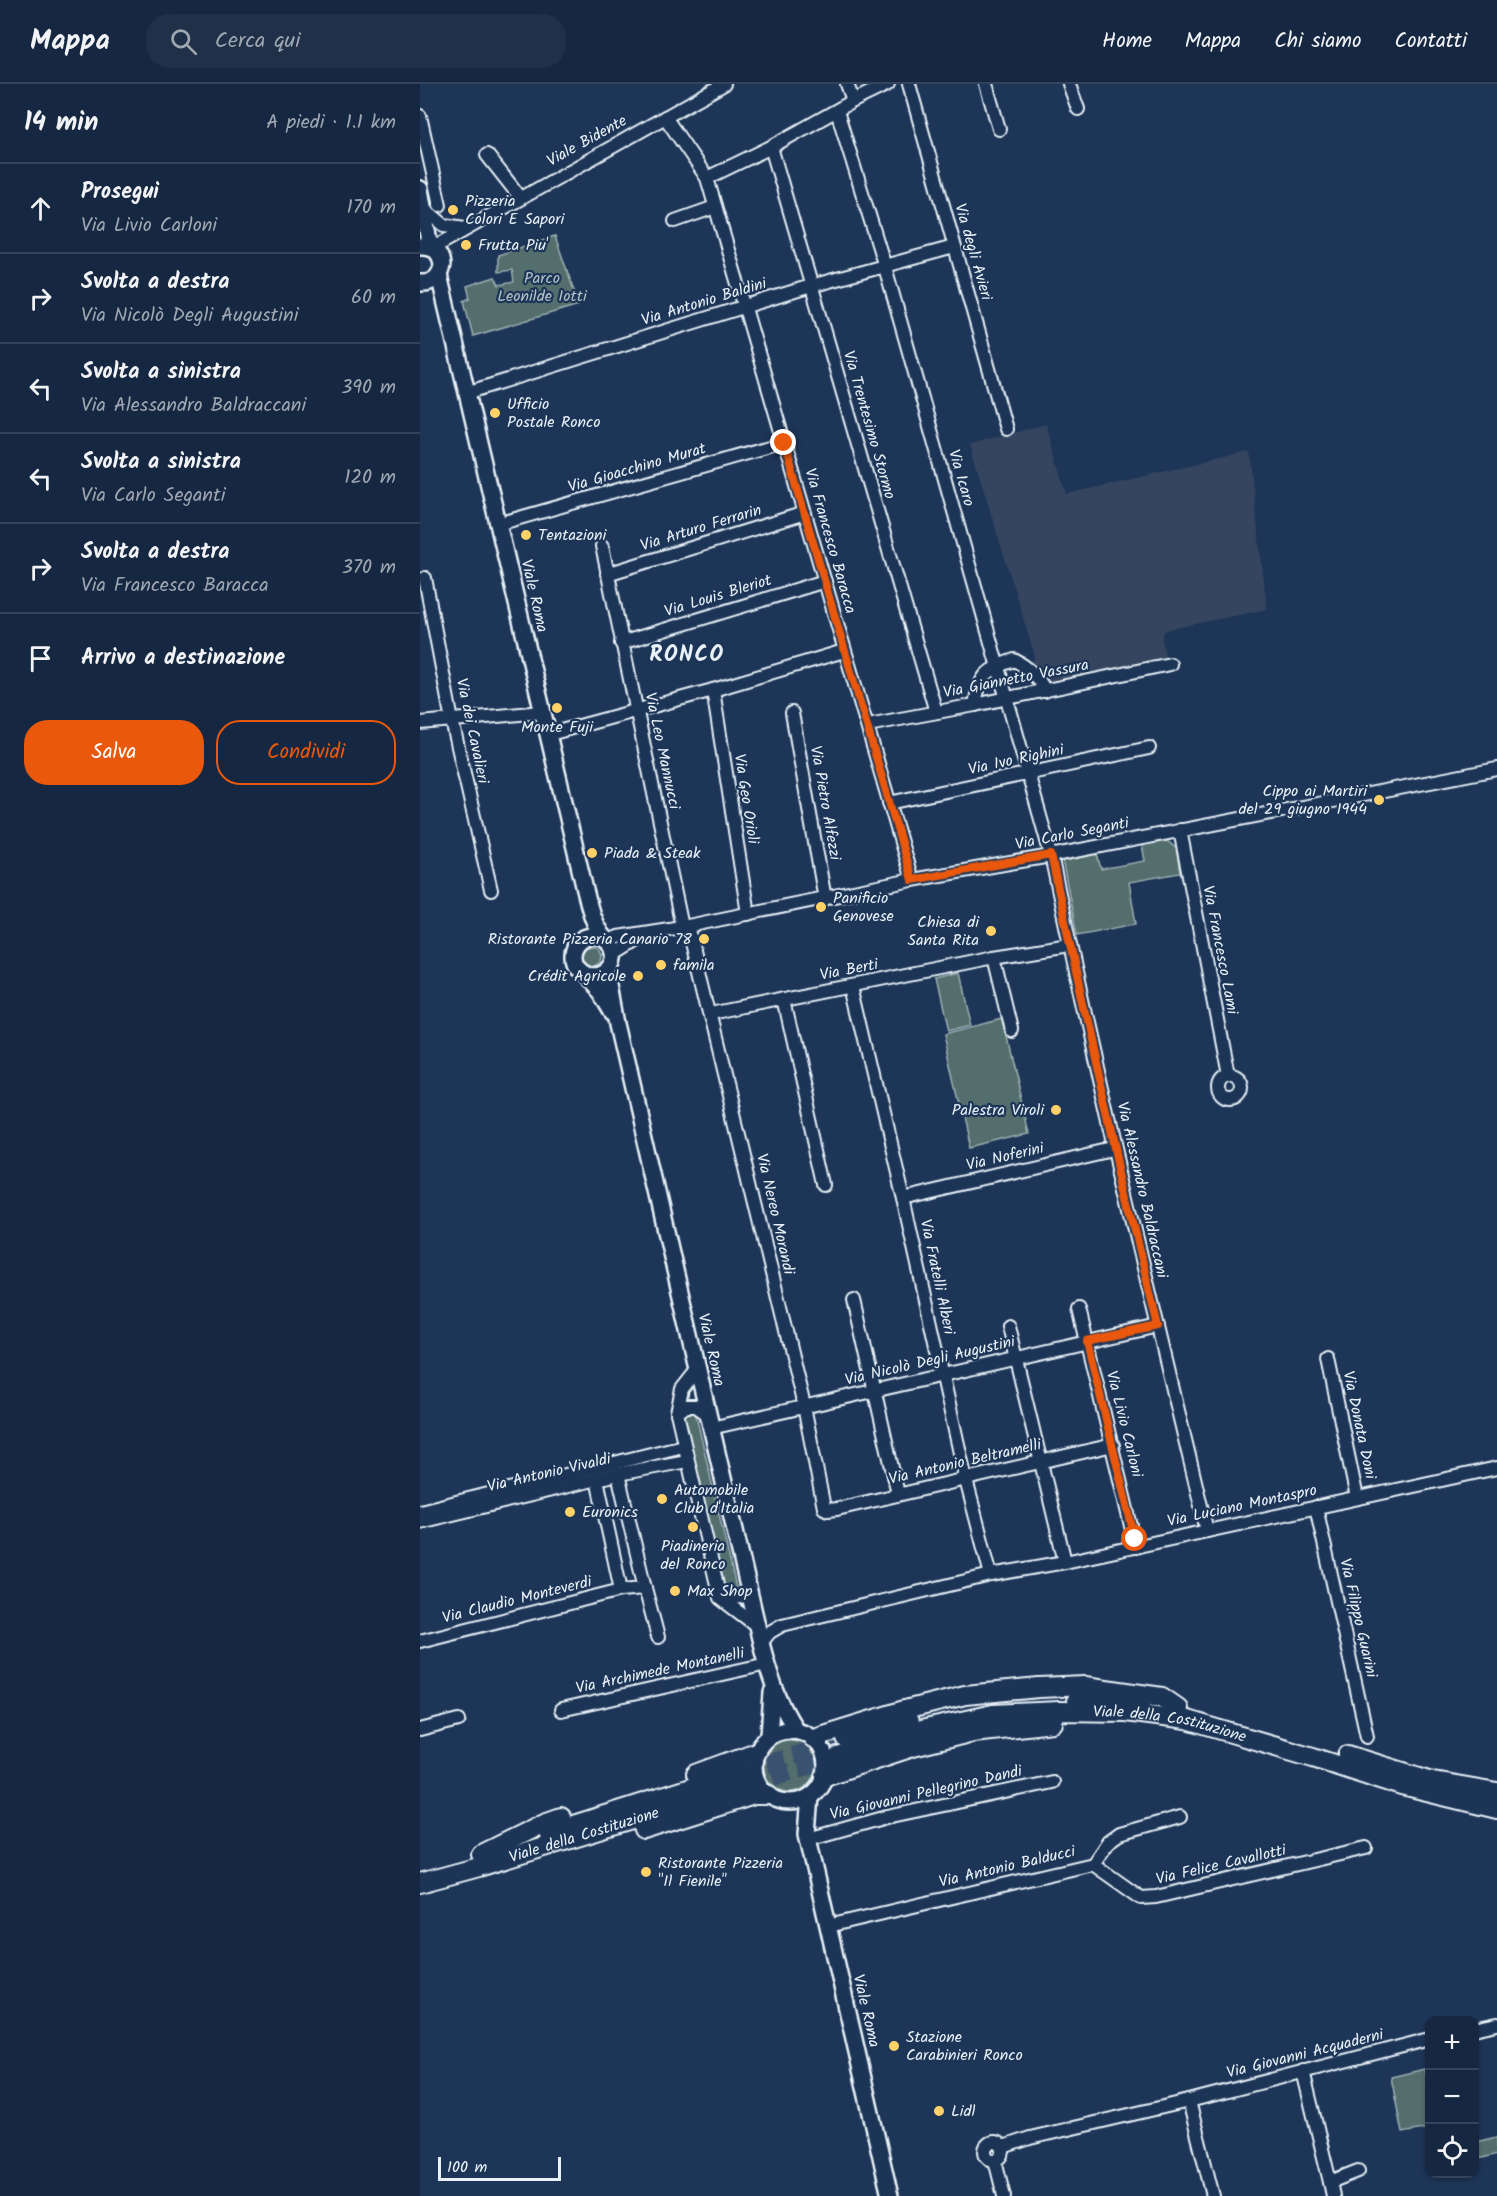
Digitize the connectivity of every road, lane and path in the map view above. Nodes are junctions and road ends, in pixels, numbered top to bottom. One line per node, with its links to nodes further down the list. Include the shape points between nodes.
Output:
1 (724, 84): 11 (street, Viale Bidente)
2 (847, 84): 7 (street)
3 (888, 84): 7 (street)
4 (909, 84): 24 (street, Via degli Avieri)
5 (986, 84): 12 (street)
6 (1069, 84): 8 (street)
7 (853, 101): 9 (street)
8 (1078, 109)
9 (837, 111): 14 (street); 26 (street, Via Icaro)
10 (420, 116): 13 (street)
11 (665, 117): 16 (street, Via Francesco Baracca); 18 (street, Viale Bidente)
12 (999, 129)
13 (422, 135): 19 (street)
14 (771, 147): 16 (street); 27 (street, Via Trentesimo Stormo)
15 (487, 155): 18 (street)
16 (707, 178): 20 (street, Via Francesco Baracca)
17 (420, 189): 19 (main road)
18 (520, 197): 22 (street, Viale Bidente)
19 (432, 207): 22 (street, via 444,225); 23 (main road); 25 (main road)
20 (715, 207): 21 (street); 28 (street, Via Francesco Baracca)
21 (675, 221)
22 (466, 228): 25 (street, Viale Bidente)
23 (420, 229)
24 (954, 247): 26 (street, Via Antonio Baldini); 30 (street, Via degli Avieri)
25 (430, 263): 29 (main road, Viale Roma, via 441,298 449,309)
26 (885, 267): 27 (street, Via Antonio Baldini); 41 (street, Via Icaro)
27 (811, 286): 28 (street, Via Antonio Baldini); 48 (street, Via Trentesimo Stormo)
28 (743, 307): 29 (street, Via Antonio Baldini); 31 (street, Via Francesco Baracca)
29 (466, 393): 33 (main road, Viale Roma)
30 (1006, 429)
31 (784, 443): 32 (street, Via Francesco Baracca); 33 (street, Via Gioacchino Murat)
32 (805, 513): 35 (street, Via Arturo Ferrarin); 37 (street, Via Francesco Baracca)
33 (498, 524): 47 (main road, Viale Roma)
34 (602, 546): 35 (street, Via Leo Mannucci)
35 (607, 574): 38 (street, Via Leo Mannucci)
36 (425, 578): 50 (street, Via dei Cavalieri)
37 (825, 581): 38 (street, Via Louis Bleriot); 39 (street, Via Francesco Baracca)
38 (621, 643): 46 (street, Via Leo Mannucci)
39 (844, 651): 42 (street); 52 (street, Via Francesco Baracca)
40 (1170, 664): 43 (street, Via Giannetto Vassura)
41 (996, 666): 43 (street, via 1014,660 1026,666); 44 (street, Via Icaro); 45 (street, via 977,688)
42 (713, 690): 46 (street); 64 (street, Via Geo Orioli)
43 (1045, 690): 44 (street, Via Giannetto Vassura)
44 (1006, 699): 45 (street, Via Giannetto Vassura); 56 (street, Via Icaro)
45 (975, 705): 48 (street, Via Giannetto Vassura)
46 (638, 711): 53 (street); 65 (street, Via Leo Mannucci)
47 (542, 712): 50 (street); 62 (main road, Viale Roma)
48 (936, 712): 52 (street, Via Giannetto Vassura)
49 (792, 713): 63 (street, Via Pietro Alfezzi)
50 (452, 722): 51 (street); 61 (street, Via dei Cavalieri)
51 (420, 723)
52 (868, 725): 57 (street, Via Francesco Baracca)
53 (557, 732)
54 (1149, 748): 56 (street, Via Ivo Righini)
55 (1497, 769): 58 (street, Via Carlo Seganti)
56 (1028, 774): 57 (street, Via Ivo Righini); 59 (street, Via Icaro)
57 (889, 803): 60 (street, Via Francesco Baracca)
58 (1180, 830): 59 (street, Via Carlo Seganti); 77 (street, Via Francesco Lami)
59 (1051, 855): 60 (street, Via Carlo Seganti); 68 (street, Via Alessandro Baldraccani)
60 (912, 880): 63 (street, Via Carlo Seganti)
61 (491, 890)
62 (585, 890): 66 (main road, Viale Roma); 67 (main road, Viale Roma, via 594,921)
63 (825, 899): 64 (street, Via Carlo Seganti)
64 (747, 914): 65 (street, Via Carlo Seganti)
65 (685, 927): 67 (street, Via Carlo Seganti); 74 (street, Via Nereo Morandi)
66 (579, 941): 67 (main road, via 591,935); 71 (main road, via 573,958)
67 (609, 944): 70 (main road)
68 (1069, 945): 69 (street, Via Berti); 78 (street, Via Alessandro Baldraccani)
69 (994, 957): 72 (street, Via Berti); 76 (street)
70 (608, 970): 71 (main road, via 596,976); 75 (main road, Viale Roma)
71 (583, 973): 75 (main road, Viale Roma, via 600,991)
72 (854, 986): 73 (street, Via Berti); 80 (street, Via Fratelli Alberi)
73 (784, 999): 74 (street, Via Berti); 79 (street)
74 (711, 1014): 91 (street, Via Nereo Morandi)
75 (618, 1021): 88 (main road, Viale Roma)
76 (1012, 1031)
77 (1228, 1076)
78 (1114, 1149): 80 (street, Via Noferini); 84 (street, Via Alessandro Baldraccani)
79 (826, 1185)
80 (903, 1198): 89 (street, Via Fratelli Alberi)
81 (854, 1300): 90 (street)
82 (1079, 1309): 85 (street, Via Livio Carloni)
83 (1008, 1326): 86 (street)
84 (1158, 1326): 85 (street, Via Nicolò Degli Augustini); 108 (street, Via Alessandro Baldraccani)
85 (1087, 1341): 86 (street, Via Nicolò Degli Augustini); 94 (street, Via Livio Carloni)
86 (1016, 1358): 89 (street, Via Nicolò Degli Augustini); 97 (street)
87 (1328, 1359): 103 (street, Via Donata Doni)
88 (697, 1370): 92 (street, via 682,1389); 93 (main road, Viale Roma)
89 (942, 1376): 90 (street, Via Nicolò Degli Augustini); 101 (street, Via Fratelli Alberi)
90 (875, 1391): 91 (street, Via Nicolò Degli Augustini); 102 (street)
91 (804, 1406): 93 (street, Via Nicolò Degli Augustini); 105 (street, Via Nereo Morandi)
92 (677, 1413): 93 (street, via 686,1406 696,1406); 95 (street)
93 (709, 1421): 114 (main road, Viale Roma)
94 (1113, 1445): 97 (street, Via Antonio Beltramelli); 109 (street, Via Livio Carloni)
95 (683, 1446): 96 (street); 106 (street, Via Antonio Vivaldi)
96 (687, 1461): 99 (street, Via Antonio Vivaldi); 115 (street)
97 (1041, 1461): 101 (street, Via Antonio Beltramelli); 110 (street)
98 (1497, 1468): 103 (street, Via Luciano Montaspro)
99 (618, 1474): 100 (street, Via Antonio Vivaldi); 112 (street)
100 (597, 1479): 107 (street, Via Antonio Vivaldi); 113 (street)
101 (966, 1480): 102 (street, Via Antonio Beltramelli); 111 (street, Via Fratelli Alberi)
102 (898, 1494): 105 (street, Via Antonio Beltramelli)
103 (1357, 1498): 104 (street, Via Luciano Montaspro)
104 (1316, 1507): 108 (street, Via Luciano Montaspro); 129 (street, Via Filippo Guarini)
105 (826, 1509)
106 (420, 1511)
107 (420, 1522)
108 (1207, 1531): 109 (street, Via Luciano Montaspro)
109 (1136, 1546): 110 (street, Via Luciano Montaspro)
110 (1065, 1562): 111 (street, Via Luciano Montaspro)
111 (991, 1575): 117 (street, Via Luciano Montaspro)
112 (645, 1588): 113 (street, Via Claudio Monteverdi); 118 (street)
113 (621, 1590): 119 (street, Via Claudio Monteverdi)
114 (750, 1595): 115 (street); 116 (main road, Viale Roma)
115 (723, 1600): 116 (street)
116 (756, 1619): 117 (street); 120 (main road, Viale Roma)
117 (782, 1624): 120 (street, Via Luciano Montaspro)
118 (658, 1637)
119 (420, 1641)
120 (761, 1643): 121 (main road, Viale Roma)
121 (767, 1664): 122 (main road, Viale Roma); 123 (street, Via Archimede Montanelli)
122 (772, 1687): 127 (main road, Viale Roma); 128 (main road, Viale Roma)
123 (561, 1710)
124 (1183, 1714): 130 (highway, via 1162,1697 1085,1686 1039,1688 965,1695); 131 (highway, Viale della Costituzione, via 1112,1698 1002,1703 931,1715); 133 (highway, Viale della Costituzione, via 993,1714 921,1730); 134 (highway, via 1167,1723 1120,1718 973,1732); 137 (highway, Viale della Costituzione, via 1290,1738 1433,1780); 140 (highway, Viale della Costituzione, via 1402,1785)
125 (459, 1720): 126 (street)
126 (420, 1730)
127 (796, 1730): 128 (main road, via 777,1731); 130 (main road)
128 (769, 1736): 132 (main road)
129 (1367, 1736)
130 (813, 1738): 134 (main road, via 825,1755)
131 (846, 1739)
132 (756, 1752): 139 (main road, via 755,1776 760,1787); 144 (highway, via 544,1823)
133 (838, 1757)
134 (825, 1776): 138 (main road)
135 (744, 1779): 144 (highway, Viale della Costituzione)
136 (1052, 1782): 142 (street, Via Giovanni Pellegrino Dandi)
137 (1497, 1792)
138 (810, 1796): 139 (main road, via 802,1800); 142 (main road, Viale Roma)
139 (777, 1798): 142 (main road, Viale Roma); 144 (highway, via 754,1795 541,1860)
140 (1497, 1809)
141 (1180, 1817): 145 (street, Via Antonio Balducci, via 1119,1834 1108,1842)
142 (807, 1836): 148 (main road, Viale Roma)
143 (1365, 1848): 145 (street, Via Felice Cavallotti, via 1149,1898 1141,1898)
144 (480, 1861): 146 (highway, Viale della Costituzione); 147 (highway, Viale della Costituzione)
145 (1093, 1864): 148 (street, Via Antonio Balducci)
146 (420, 1873)
147 (420, 1883)
148 (828, 1926): 156 (main road, Viale Roma)
149 (1497, 2024): 150 (street)
150 (1479, 2028)
151 (1425, 2040): 152 (street, Via Giovanni Acquaderni)
152 (1303, 2071): 153 (street, Via Giovanni Acquaderni); 155 (street)
153 (1189, 2101): 157 (street, Via Giovanni Acquaderni, via 1003,2147 991,2142 985,2152 995,2160); 158 (street)
154 (1358, 2171): 155 (street)
155 (1330, 2182): 159 (street)
156 (890, 2196)
157 (1004, 2196)
158 (1213, 2196)
159 (1333, 2196)

